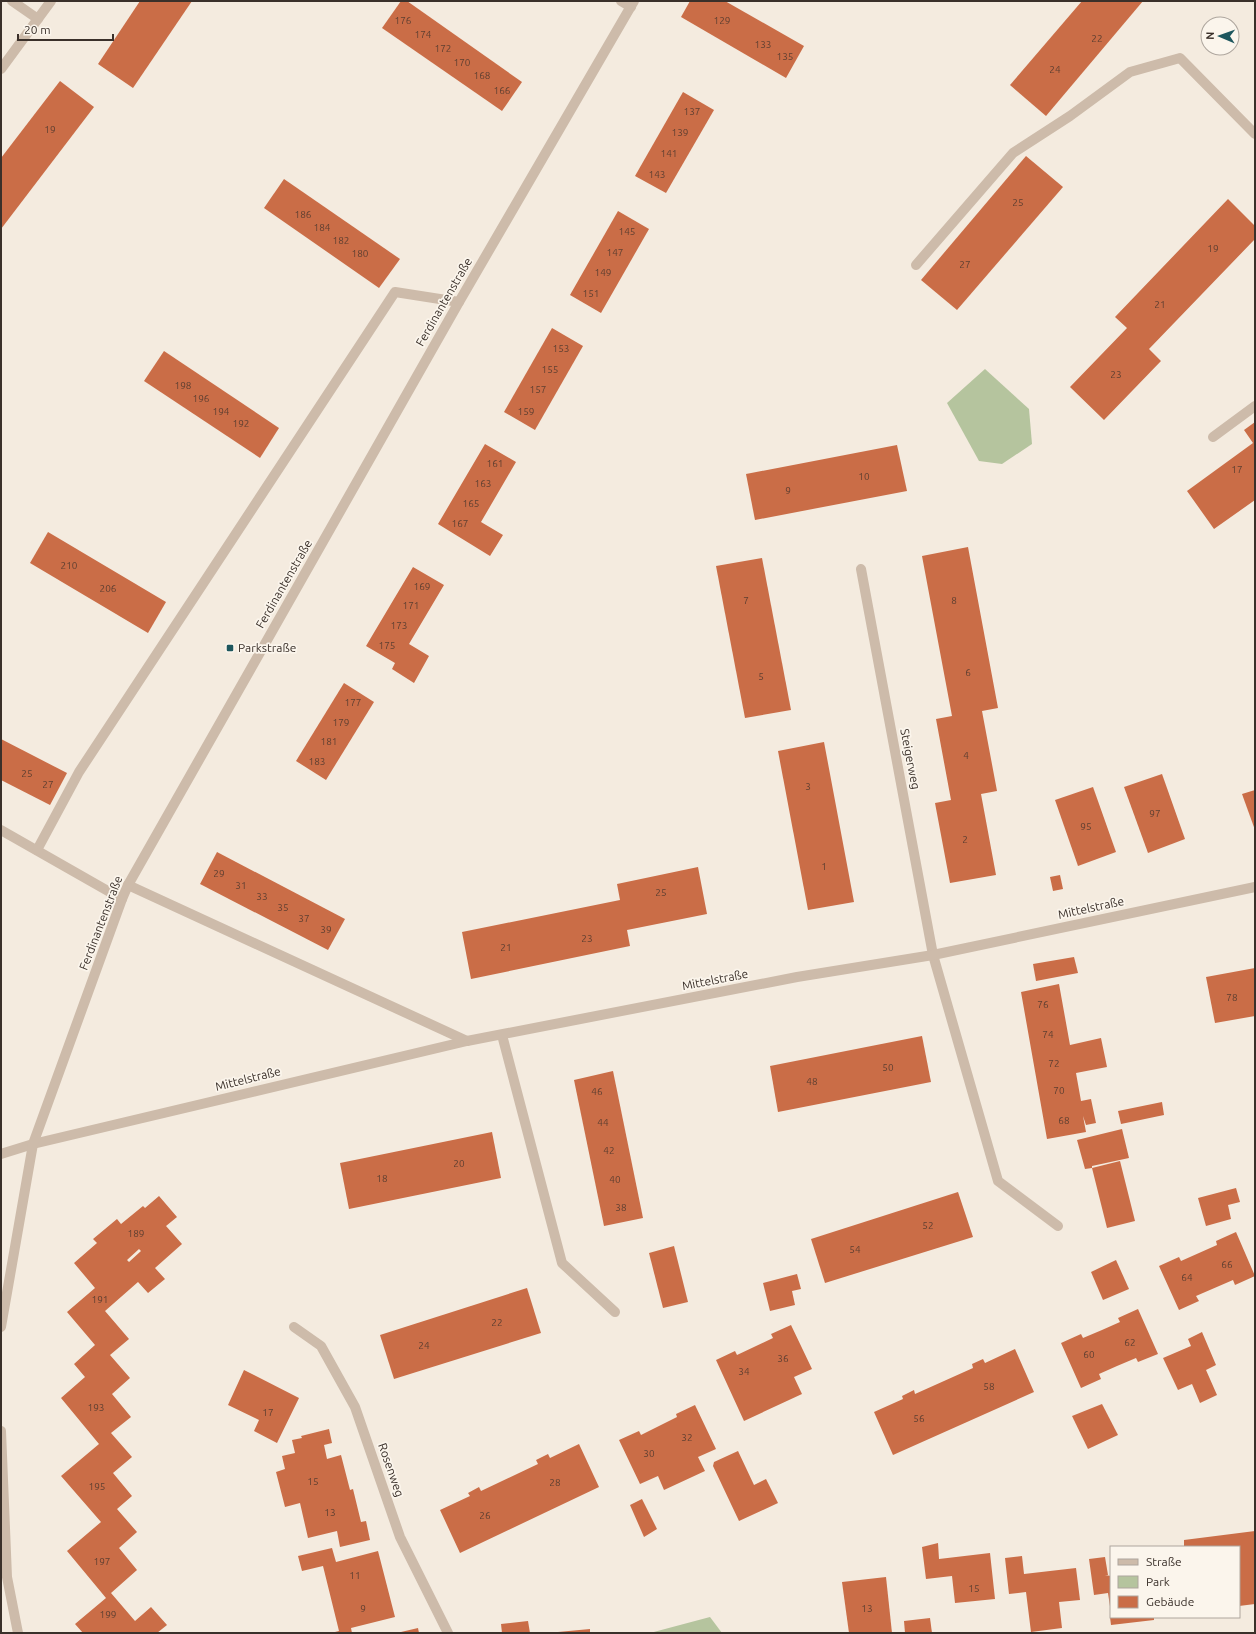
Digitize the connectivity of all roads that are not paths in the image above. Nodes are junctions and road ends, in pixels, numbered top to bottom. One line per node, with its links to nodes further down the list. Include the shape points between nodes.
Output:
1 (12, 1): 5 (street)
2 (51, 1): 5 (street)
3 (621, 1): 4 (street)
4 (633, 4): 9 (street, Ferdinantenstraße)
5 (38, 19): 6 (street)
6 (1, 69)
7 (1255, 134): 8 (street, via 1180,58 1130,72 1070,116 1013,153)
8 (916, 265)
9 (459, 302): 14 (street, via 395,292 79,772); 15 (street, Ferdinantenstraße)
10 (1255, 406): 11 (street)
11 (1213, 437)
12 (861, 568): 18 (street, Steigerweg)
13 (1, 830): 14 (street)
14 (37, 850): 17 (street)
15 (128, 886): 17 (street, Ferdinantenstraße); 20 (street)
16 (1255, 887): 18 (street, Mittelstraße)
17 (122, 899): 21 (street, Ferdinantenstraße)
18 (933, 955): 19 (street, Mittelstraße, via 797,977); 23 (street, via 998,1181)
19 (502, 1035): 20 (street, Mittelstraße); 24 (street, via 562,1263)
20 (467, 1041): 21 (street, Mittelstraße)
21 (33, 1144): 22 (street, Mittelstraße); 25 (street, Ferdinantenstraße)
22 (1, 1154)
23 (1058, 1226)
24 (615, 1312)
25 (1, 1327)
26 (294, 1327): 29 (street, Rosenweg, via 321,1346 355,1407 400,1537)
27 (1, 1432): 28 (street, via 7,1577)
28 (18, 1633)
29 (448, 1633)

